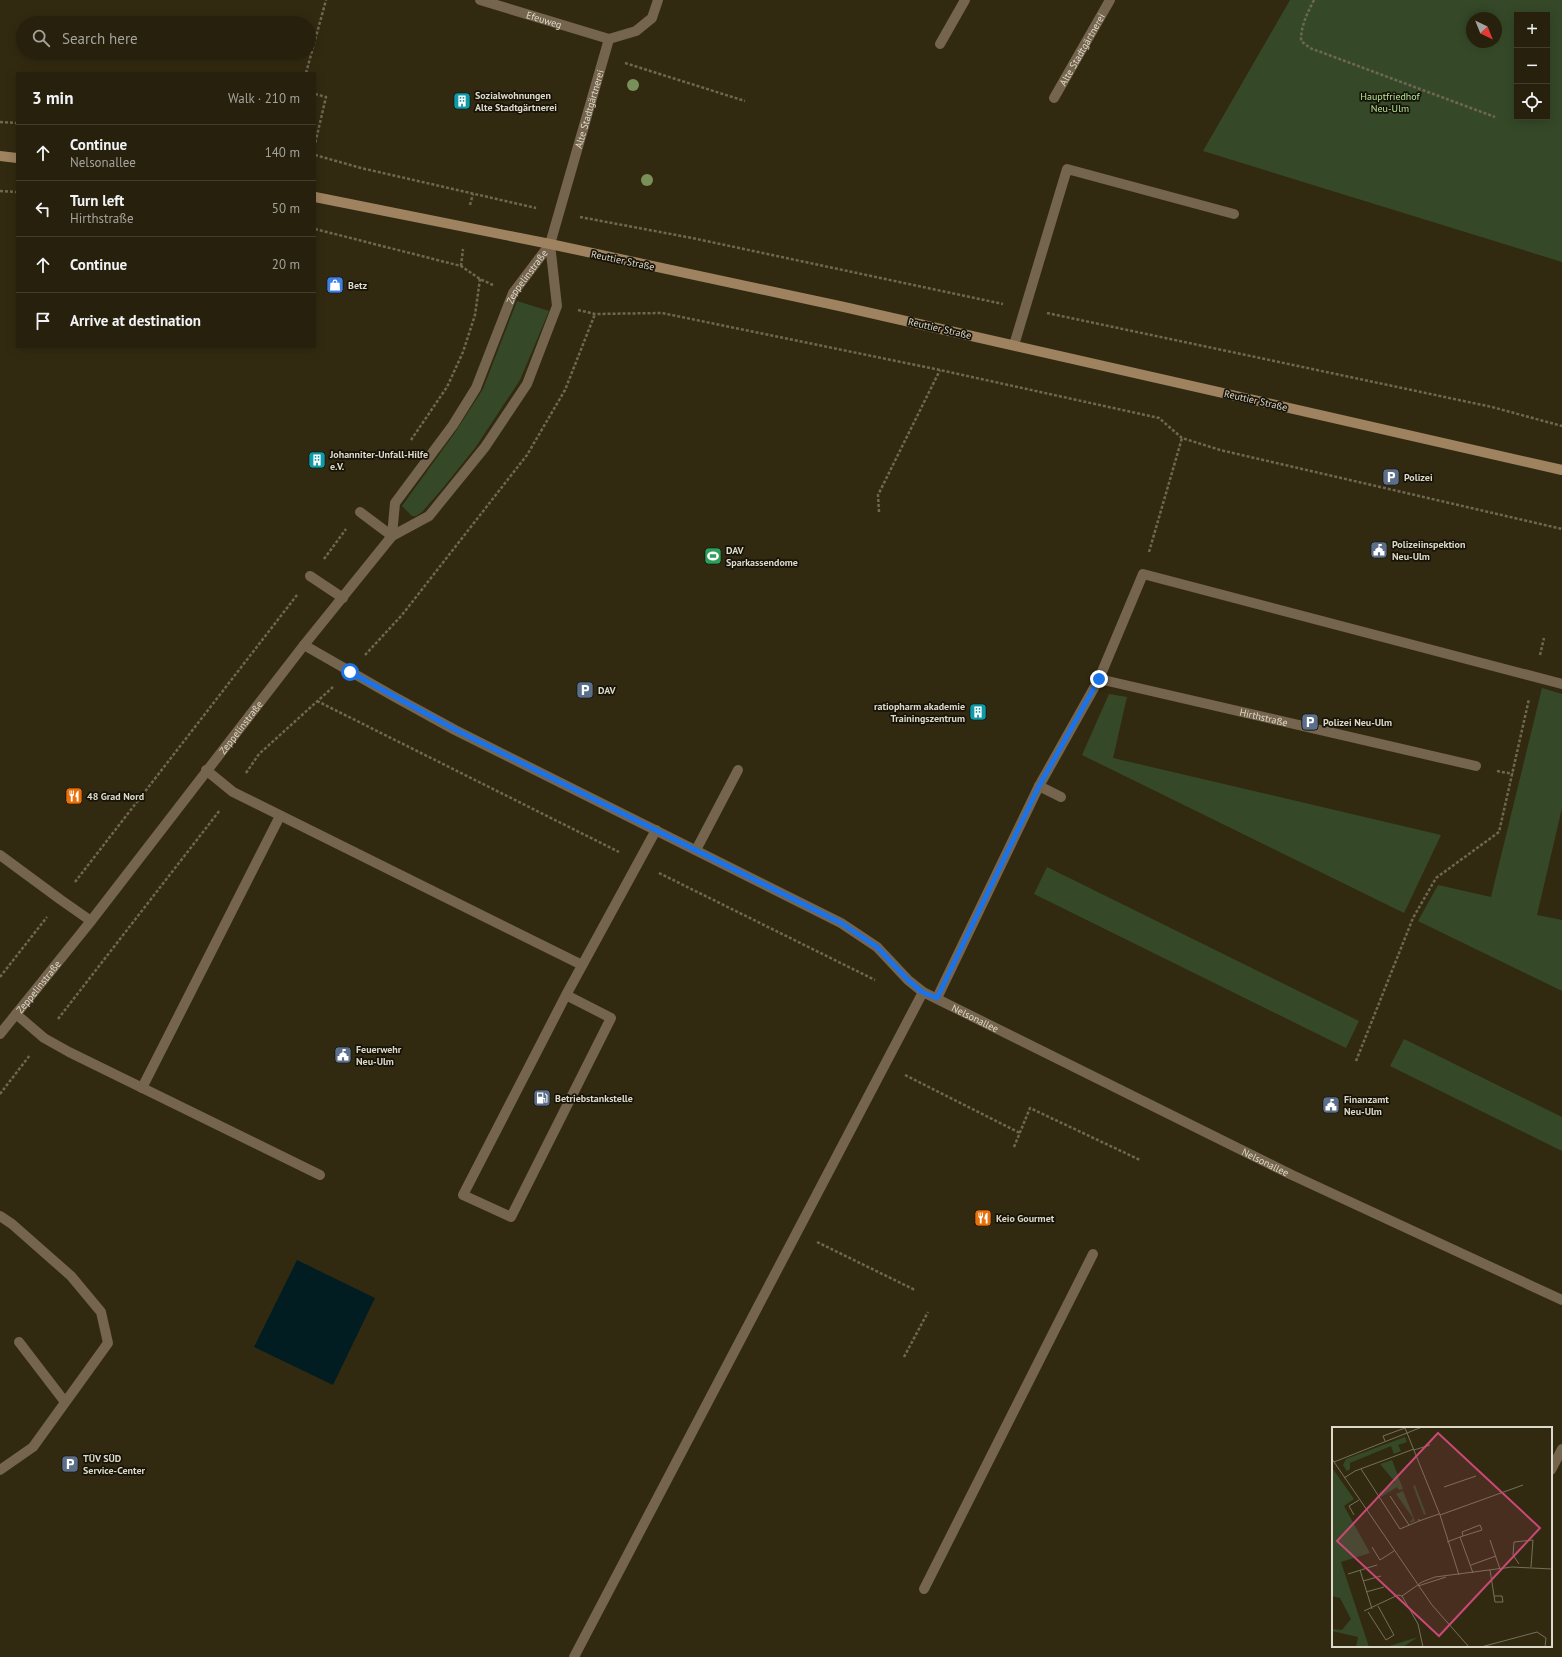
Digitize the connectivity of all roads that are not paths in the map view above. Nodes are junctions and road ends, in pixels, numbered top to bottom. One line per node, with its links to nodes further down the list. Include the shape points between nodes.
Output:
1 (480, 0): 5 (street, Efeuweg)
2 (658, 0): 5 (street, via 652,18 636,31)
3 (965, 0): 6 (street)
4 (1110, 0): 7 (street, Alte Stadtgärtnerei)
5 (609, 39): 12 (street, Alte Stadtgärtnerei)
6 (940, 44)
7 (1054, 98)
8 (0, 156): 9 (main road)
9 (16, 158)
10 (316, 197): 12 (main road, Reuttier Straße)
11 (1234, 214): 13 (street, via 1067,169)
12 (550, 244): 13 (main road, Reuttier Straße); 16 (street, Zeppelinstraße, via 513,293 476,388 453,425 395,503); 16 (street, Zeppelinstraße, via 557,306 527,384 485,447 429,516)
13 (1014, 345): 14 (main road, Reuttier Straße)
14 (1562, 470)
15 (360, 512): 16 (street)
16 (392, 536): 18 (street, Zeppelinstraße)
17 (310, 576): 18 (street)
18 (343, 598): 19 (street, Zeppelinstraße)
19 (304, 645): 23 (street, Zeppelinstraße); 28 (street, Nelsonallee, via 456,730)
20 (1099, 679): 21 (street, via 1143,574); 22 (street, Hirthstraße); 25 (street)
21 (1562, 684)
22 (1476, 766)
23 (206, 770): 27 (street, via 233,792); 31 (street, Zeppelinstraße)
24 (738, 770): 29 (street)
25 (1039, 786): 26 (street); 35 (street)
26 (1061, 797)
27 (280, 816): 32 (street); 38 (street)
28 (656, 830): 29 (street, Nelsonallee); 32 (street)
29 (696, 850): 33 (street, Nelsonallee, via 841,923 877,947)
30 (0, 855): 31 (street)
31 (91, 921): 36 (street, Zeppelinstraße)
32 (582, 965): 34 (street)
33 (922, 992): 35 (street, Nelsonallee); 49 (street)
34 (566, 994): 34 (street, via 611,1018 512,1217 463,1195)
35 (937, 998): 42 (street, Nelsonallee, via 1292,1175)
36 (16, 1014): 37 (street, Zeppelinstraße); 38 (street, via 44,1038)
37 (0, 1034)
38 (142, 1088): 39 (street)
39 (320, 1175)
40 (0, 1216): 44 (street, via 71,1276 101,1312 108,1343)
41 (1093, 1254): 48 (street)
42 (1562, 1300)
43 (19, 1342): 44 (street)
44 (65, 1402): 47 (street, via 33,1446)
45 (1562, 1449): 46 (street)
46 (1552, 1468)
47 (0, 1470)
48 (924, 1589)
49 (574, 1657)

